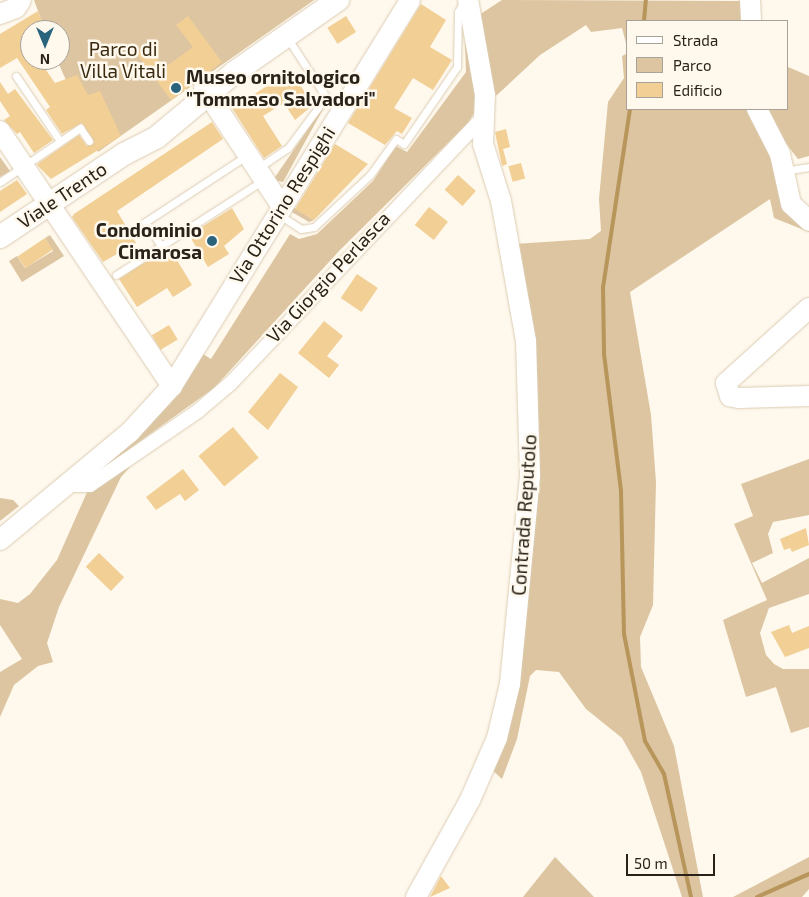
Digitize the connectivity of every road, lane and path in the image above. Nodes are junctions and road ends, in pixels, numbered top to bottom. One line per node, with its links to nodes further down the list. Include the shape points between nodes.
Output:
1 (21, 0): 5 (street, via 16,8)
2 (338, 0): 6 (main road, Viale Trento)
3 (410, 0): 20 (street, Via Ottorino Respighi)
4 (466, 0): 10 (street, via 482,75); 20 (lane, via 458,12 457,67 404,144 396,139 370,175 314,227 301,229)
5 (0, 14)
6 (287, 36): 8 (main road, Viale Trento); 15 (lane, via 326,97 288,148)
7 (16, 76): 12 (lane)
8 (207, 92): 15 (street); 19 (main road, Viale Trento, via 148,126 124,154)
9 (757, 110): 17 (street)
10 (483, 117): 28 (street, Via Giorgio Perlasca, via 231,383 198,411 90,485); 30 (street, Contrada Reputolo, via 483,144 501,202 526,341 530,475 510,684 498,738 470,800)
11 (0, 131): 14 (street)
12 (60, 141): 13 (lane, via 80,128); 14 (lane)
13 (89, 141)
14 (24, 166): 18 (lane); 19 (street)
15 (257, 167): 20 (street); 23 (lane); 23 (lane, via 145,222)
16 (809, 167): 17 (lane)
17 (784, 172): 21 (street, via 791,204)
18 (0, 182)
19 (49, 203): 22 (main road, Viale Trento); 26 (street)
20 (278, 209): 26 (street, Via Ottorino Respighi)
21 (809, 221)
22 (0, 237)
23 (161, 246): 24 (lane)
24 (116, 275)
25 (809, 308): 27 (street, via 731,376 726,389 739,398)
26 (172, 386): 28 (street, Via Ottorino Respighi, via 130,432)
27 (809, 396)
28 (68, 485): 29 (street, Via Ottorino Respighi)
29 (0, 540)
30 (416, 897)

